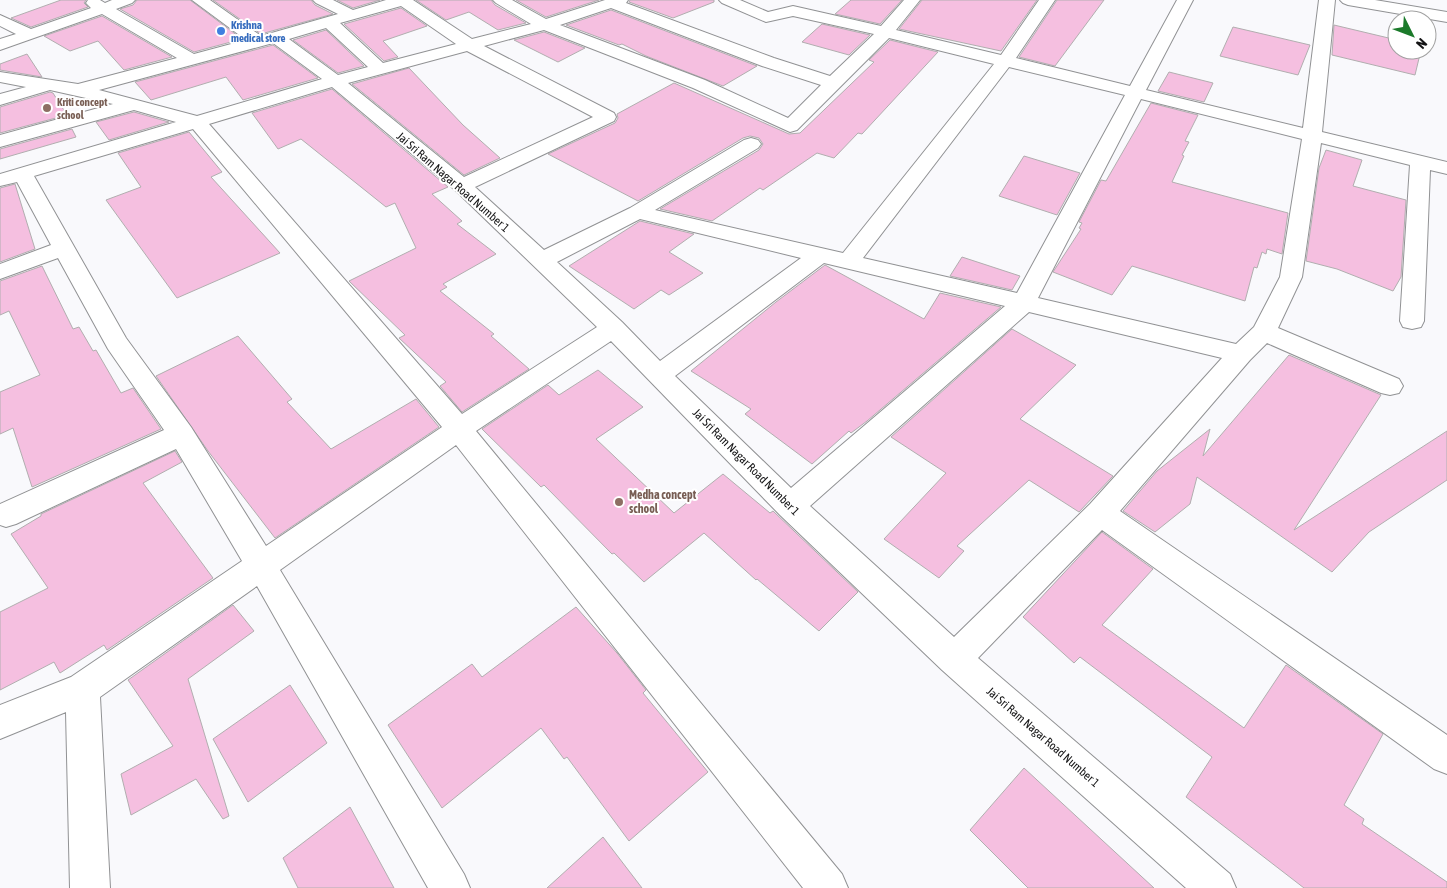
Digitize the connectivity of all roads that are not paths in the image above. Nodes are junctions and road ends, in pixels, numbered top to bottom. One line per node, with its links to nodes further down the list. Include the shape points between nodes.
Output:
1 (87, 0): 15 (street)
2 (127, 0): 15 (street)
3 (200, 0): 23 (street, Jai Sri Ram Nagar Road Number 1)
4 (321, 0): 16 (street)
5 (403, 0): 16 (street); 25 (street)
6 (501, 0): 20 (street)
7 (727, 0): 14 (street, via 766,17)
8 (912, 0): 21 (street)
9 (1047, 0): 27 (street)
10 (1186, 0): 34 (street)
11 (1327, 0): 38 (street)
12 (1348, 0): 17 (street)
13 (616, 1): 20 (street); 31 (street, via 768,62)
14 (795, 6): 21 (street)
15 (103, 8): 22 (street); 26 (street)
16 (352, 15): 19 (street)
17 (1447, 17)
18 (0, 20): 22 (street)
19 (329, 22): 23 (street); 28 (street)
20 (545, 25): 25 (street); 31 (street, via 699,84 790,126)
21 (884, 32): 27 (street); 31 (street)
22 (30, 34): 24 (street)
23 (268, 39): 26 (street); 30 (street, Jai Sri Ram Nagar Road Number 1)
24 (0, 45)
25 (468, 45): 28 (street); 44 (street, via 607,117)
26 (192, 60): 33 (street)
27 (1006, 60): 34 (street); 49 (street)
28 (380, 69): 30 (street)
29 (0, 77): 32 (street)
30 (335, 81): 37 (street); 44 (street, Jai Sri Ram Nagar Road Number 1)
31 (833, 83)
32 (47, 86): 33 (street); 35 (street)
33 (79, 90): 36 (street)
34 (1136, 92): 38 (street); 51 (street)
35 (0, 100)
36 (135, 104): 37 (street); 39 (street)
37 (198, 122): 43 (street); 58 (street)
38 (1312, 136): 41 (street); 54 (street, via 1291,277)
39 (0, 141)
40 (752, 144): 45 (street)
41 (1420, 162): 42 (street); 52 (street)
42 (1447, 168)
43 (11, 176): 46 (street)
44 (462, 186): 48 (street, Jai Sri Ram Nagar Road Number 1)
45 (637, 212): 47 (street); 48 (street)
46 (63, 248): 50 (street); 59 (street, via 117,343)
47 (820, 255): 49 (street); 56 (street)
48 (541, 261): 53 (street, Jai Sri Ram Nagar Road Number 1)
49 (848, 262): 51 (street)
50 (0, 272)
51 (1024, 303): 55 (street); 60 (street)
52 (1412, 321)
53 (613, 328): 56 (street, Jai Sri Ram Nagar Road Number 1); 58 (street)
54 (1264, 332): 55 (street); 57 (street)
55 (1241, 354): 61 (street)
56 (658, 375): 60 (street, Jai Sri Ram Nagar Road Number 1)
57 (1390, 386)
58 (459, 429): 63 (street); 71 (street)
59 (181, 434): 62 (street); 63 (street)
60 (790, 506): 64 (street, Jai Sri Ram Nagar Road Number 1)
61 (1100, 513): 64 (street); 67 (street)
62 (6, 515)
63 (261, 565): 65 (street); 70 (street)
64 (954, 659): 68 (street, Jai Sri Ram Nagar Road Number 1)
65 (83, 689): 66 (street); 69 (street)
66 (0, 722)
67 (1447, 756)
68 (1200, 882)
69 (90, 888)
70 (450, 888)
71 (828, 888)

